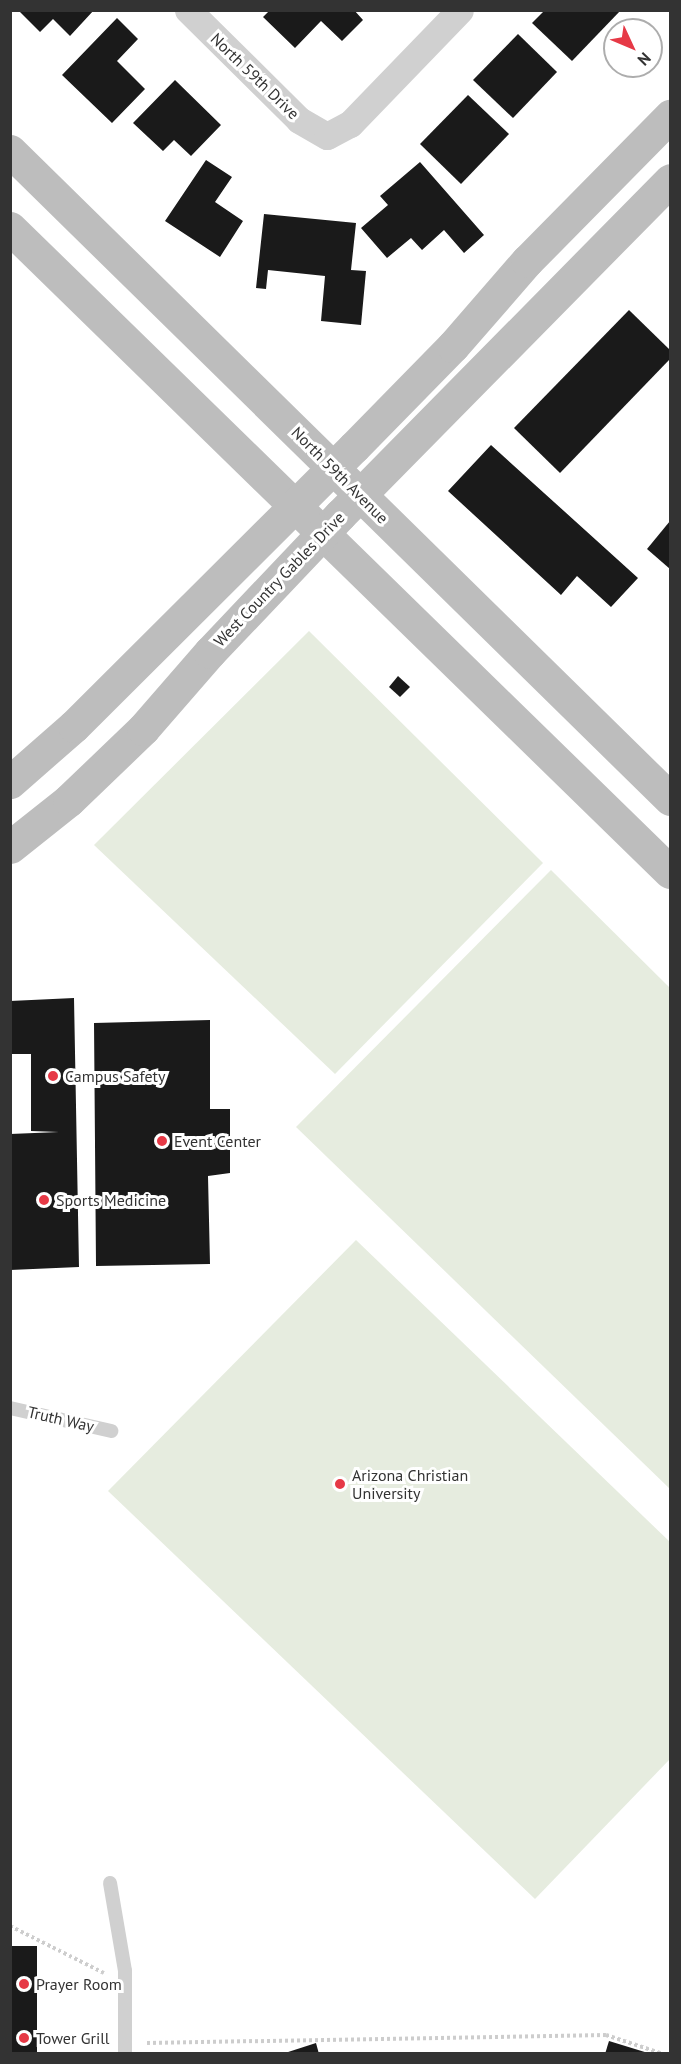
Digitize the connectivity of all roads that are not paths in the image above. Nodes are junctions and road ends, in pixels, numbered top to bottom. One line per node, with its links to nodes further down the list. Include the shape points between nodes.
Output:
1 (188, 10): 2 (street, North 59th Drive, via 298,120 327,136 350,124)
2 (460, 10)
3 (670, 116): 7 (street, via 527,261 453,346)
4 (10, 151): 7 (street, North 59th Avenue)
5 (670, 180): 8 (street, West Country Gables Drive)
6 (10, 228): 9 (street)
7 (333, 468): 8 (street, North 59th Avenue); 9 (street)
8 (360, 495): 10 (street, West Country Gables Drive); 12 (street, North 59th Avenue)
9 (295, 507): 10 (street); 11 (street, via 74,726)
10 (323, 534): 13 (street, West Country Gables Drive, via 143,729 69,800); 14 (street)
11 (10, 782)
12 (670, 799)
13 (10, 847)
14 (670, 872)
15 (10, 1408): 16 (lane, Truth Way)
16 (111, 1431)
17 (110, 1883): 18 (lane, via 125,1971)
18 (125, 2054)

